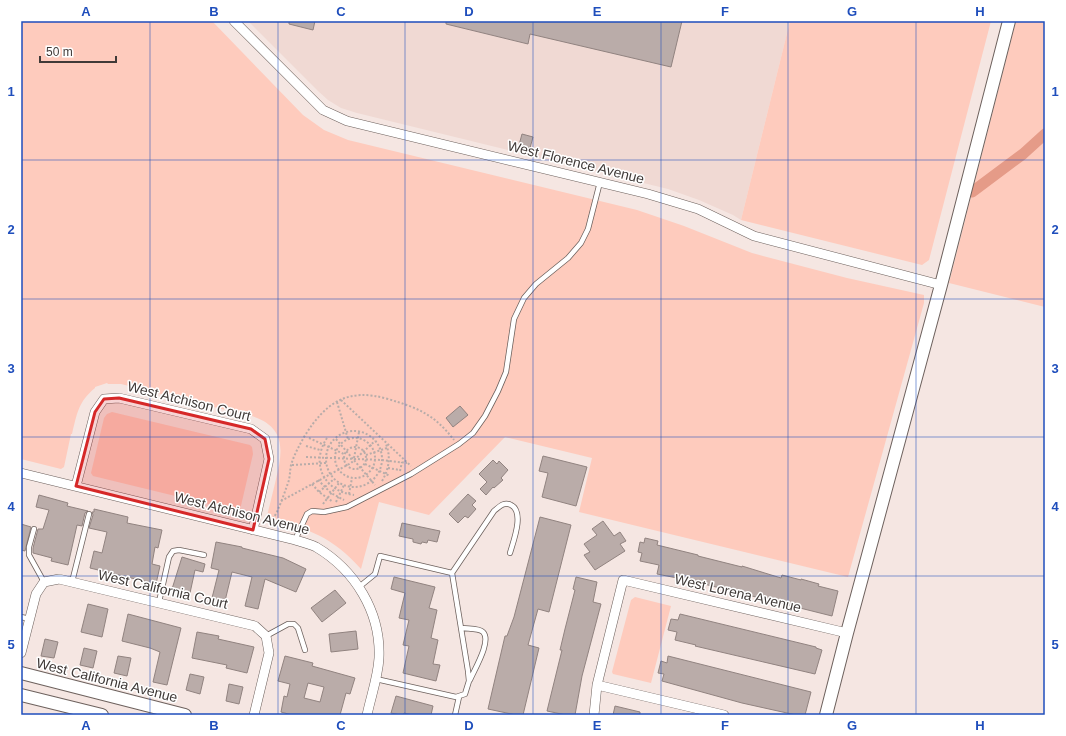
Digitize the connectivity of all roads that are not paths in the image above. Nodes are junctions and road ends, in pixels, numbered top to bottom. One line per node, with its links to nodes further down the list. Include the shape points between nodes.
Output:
1 (234, 21): 3 (street, West Florence Avenue, via 323,110 347,121)
2 (1009, 21): 4 (street)
3 (600, 182): 4 (street, West Florence Avenue, via 698,209 754,236); 10 (lane, via 588,229 581,243 524,298 514,319 506,372 485,416 472,433 458,445 416,470 346,507 324,512 312,511 307,514)
4 (941, 285): 20 (street)
5 (21, 473): 6 (street, West Atchison Avenue)
6 (76, 486): 9 (street, West Atchison Avenue); 9 (street, West Atchison Court, via 95,412 104,399 119,398 251,430 265,439 268,459)
7 (89, 514): 15 (lane)
8 (34, 529): 14 (lane, via 29,555)
9 (253, 530): 10 (street, West Atchison Avenue)
10 (295, 540): 16 (street, West Atchison Avenue, via 314,546 336,561)
11 (510, 553): 13 (lane, via 518,524 517,511 512,505 506,504 494,511)
12 (204, 555): 17 (lane, via 173,551)
13 (452, 573): 16 (lane, via 380,556 375,574); 19 (lane)
14 (44, 582): 15 (street, West California Court, via 59,579); 18 (street)
15 (72, 582): 17 (street, West California Court)
16 (359, 587): 25 (street, West Atchison Avenue, via 375,622 379,659)
17 (159, 602): 21 (street, West California Court, via 254,626)
18 (25, 618): 23 (street)
19 (462, 628): 26 (lane); 26 (lane, via 480,630 486,637 483,651)
20 (847, 633): 27 (street, West Lorena Avenue, via 623,580); 37 (street)
21 (266, 636): 22 (lane, via 288,624 294,624 298,628); 32 (street, via 269,653)
22 (305, 650)
23 (21, 653)
24 (21, 673): 31 (street, West California Avenue)
25 (376, 679): 29 (lane); 33 (street, West Atchison Avenue)
26 (469, 681): 29 (lane, via 465,694)
27 (597, 684): 35 (street); 36 (street)
28 (21, 695): 30 (street)
29 (459, 697): 34 (lane)
30 (102, 715)
31 (185, 715)
32 (254, 715)
33 (367, 715)
34 (454, 715)
35 (594, 715)
36 (724, 715)
37 (826, 715)

